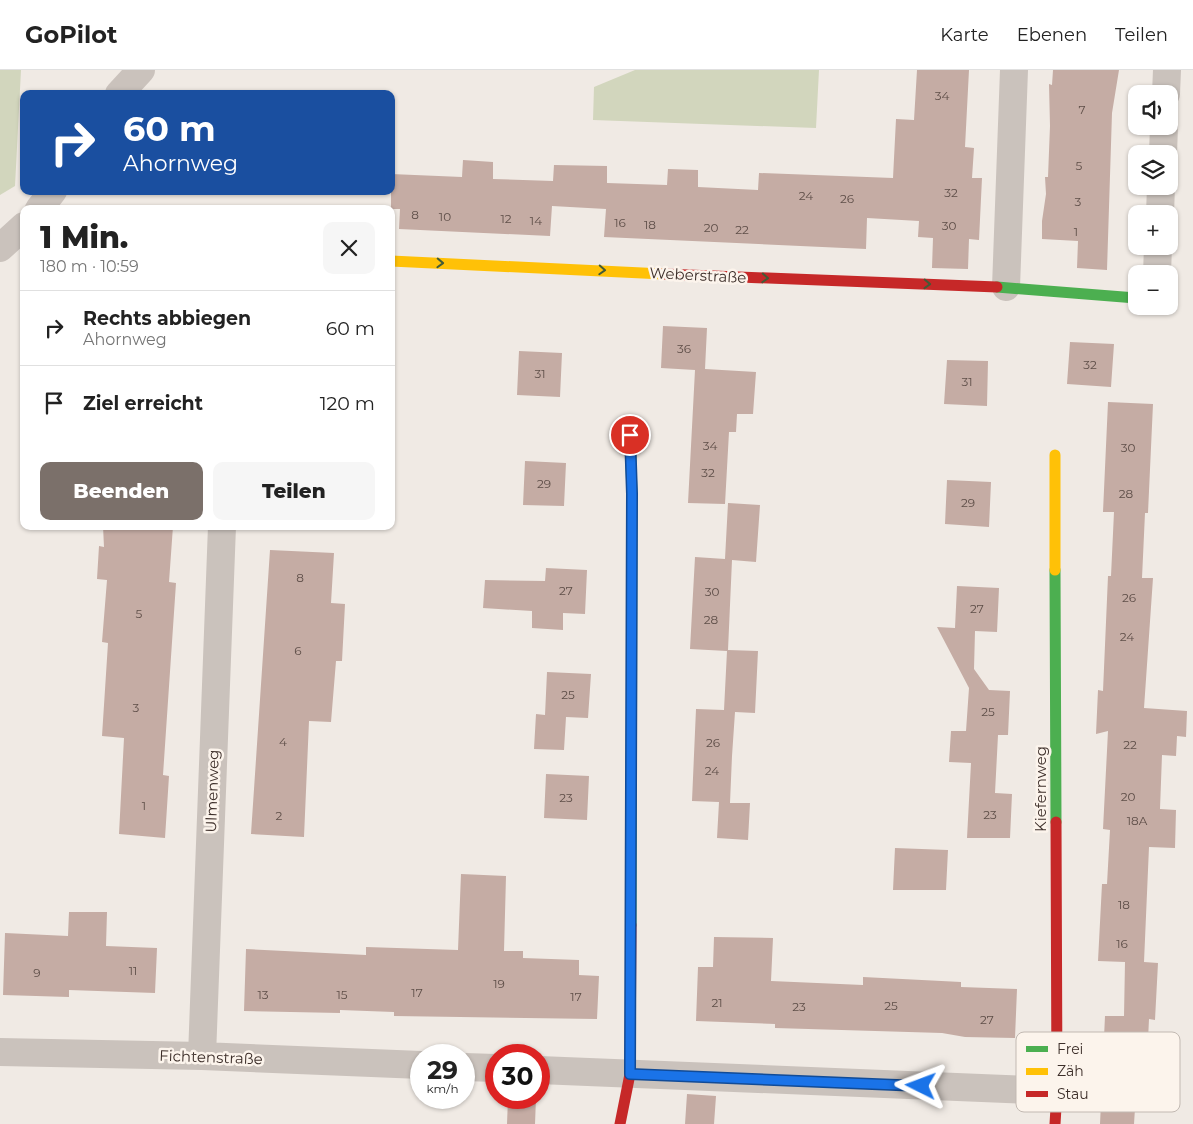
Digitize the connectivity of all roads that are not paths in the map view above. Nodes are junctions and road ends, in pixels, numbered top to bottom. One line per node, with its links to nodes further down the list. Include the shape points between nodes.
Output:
1 (140, 70): 5 (street)
2 (1014, 70): 9 (street)
3 (1167, 70): 4 (street)
4 (1166, 85)
5 (122, 90)
6 (20, 230): 7 (street)
7 (0, 248)
8 (395, 261): 9 (street, Weberstraße, one-way to 9)
9 (1006, 287): 10 (street, Weberstraße)
10 (1128, 297)
11 (630, 435): 19 (street)
12 (1055, 454): 14 (street, Kiefernweg)
13 (222, 530): 16 (street, Ulmenweg)
14 (1057, 1032)
15 (0, 1052): 16 (street, Fichtenstraße)
16 (202, 1056): 17 (street, Fichtenstraße)
17 (410, 1065)
18 (550, 1070): 19 (street)
19 (630, 1074): 20 (street); 21 (street)
20 (1016, 1089)
21 (620, 1124)

